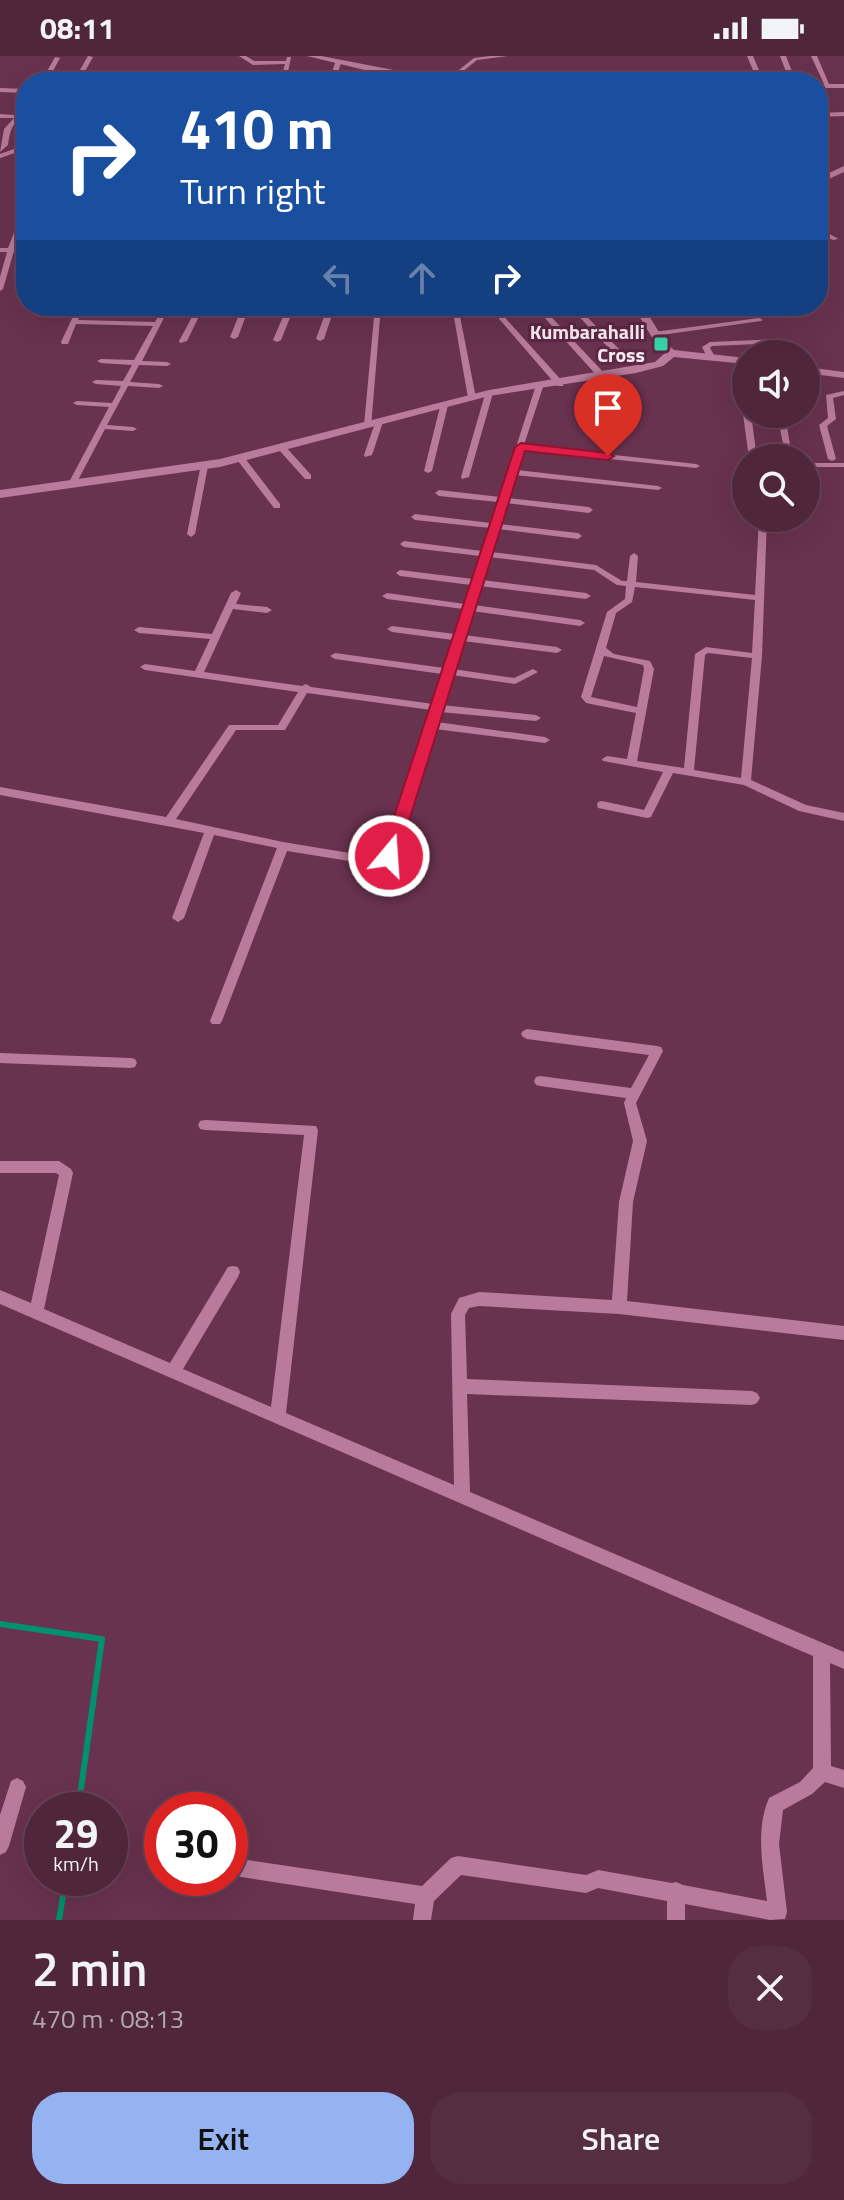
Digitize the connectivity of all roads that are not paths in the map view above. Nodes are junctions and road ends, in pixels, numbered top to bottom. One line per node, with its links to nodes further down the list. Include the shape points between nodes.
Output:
1 (242, 56): 5 (street, via 253,63)
2 (311, 56): 6 (street)
3 (505, 56): 10 (street, via 476,59)
4 (57, 58): 7 (street)
5 (289, 59)
6 (338, 63): 8 (street); 9 (street)
7 (49, 72)
8 (335, 72)
9 (391, 72)
10 (461, 72)
11 (16, 121): 12 (street, via 7,129)
12 (0, 150)
13 (828, 235): 15 (street)
14 (16, 236): 16 (street)
15 (835, 239)
16 (11, 249): 17 (street); 18 (street); 19 (street)
17 (16, 249)
18 (0, 250)
19 (0, 289)
20 (77, 316): 33 (street)
21 (161, 316): 34 (street)
22 (196, 316): 39 (street)
23 (242, 316): 36 (street)
24 (287, 316): 38 (street)
25 (328, 316): 37 (street)
26 (378, 316): 63 (street)
27 (457, 316): 59 (street)
28 (499, 316): 54 (street)
29 (546, 316): 51 (street)
30 (582, 316): 48 (street)
31 (644, 316): 35 (street)
32 (759, 320): 35 (street)
33 (74, 322): 34 (street); 40 (street)
34 (157, 324): 46 (street)
35 (654, 334): 42 (street)
36 (234, 337)
37 (320, 339)
38 (277, 340)
39 (183, 341)
40 (65, 342)
41 (732, 343): 43 (street, via 710,344)
42 (671, 353): 43 (street); 48 (street, via 659,364)
43 (710, 355): 44 (street)
44 (732, 359)
45 (101, 361): 46 (street)
46 (136, 363): 47 (street); 53 (street)
47 (167, 364)
48 (632, 367): 51 (street)
49 (820, 372): 50 (street)
50 (844, 375)
51 (602, 376): 54 (street)
52 (96, 382): 53 (street)
53 (125, 384): 55 (street); 61 (street)
54 (560, 384): 56 (street)
55 (159, 386)
56 (539, 387): 57 (street); 66 (street)
57 (489, 393): 59 (street); 78 (street)
58 (844, 393): 70 (street, via 829,397 832,419 823,425)
59 (472, 398): 62 (street)
60 (77, 403): 61 (street)
61 (114, 405): 64 (street)
62 (444, 405): 63 (street); 75 (street)
63 (374, 424): 67 (street); 68 (street)
64 (103, 427): 65 (street); 79 (street)
65 (133, 429)
66 (521, 447): 74 (street); 76 (street)
67 (282, 448): 69 (street); 77 (street)
68 (368, 455)
69 (241, 459): 73 (street); 84 (street)
70 (832, 459)
71 (820, 465): 72 (street)
72 (844, 465)
73 (204, 466): 79 (street); 89 (street)
74 (696, 466)
75 (428, 471)
76 (512, 472): 80 (street); 83 (street)
77 (308, 477)
78 (465, 477)
79 (72, 484): 82 (street)
80 (658, 488)
81 (439, 493): 83 (street)
82 (0, 494)
83 (503, 500): 85 (street); 87 (street)
84 (277, 506)
85 (589, 510)
86 (415, 517): 87 (street)
87 (496, 526): 90 (street); 92 (street)
88 (762, 532): 100 (street)
89 (191, 534)
90 (578, 536)
91 (404, 544): 92 (street)
92 (487, 553): 95 (street); 96 (street, via 596,568 612,580)
93 (634, 556): 96 (street)
94 (400, 573): 95 (street)
95 (477, 582): 99 (street); 102 (street)
96 (631, 584): 100 (street); 109 (street, via 629,600 612,612)
97 (236, 593): 101 (street)
98 (387, 596): 102 (street)
99 (586, 596)
100 (760, 598): 112 (street)
101 (230, 606): 103 (street); 107 (street)
102 (469, 606): 104 (street); 108 (street)
103 (267, 610)
104 (580, 623)
105 (392, 629): 108 (street)
106 (139, 630): 107 (street)
107 (216, 637): 116 (street)
108 (458, 637): 110 (street); 114 (street)
109 (601, 649): 119 (street, via 609,656 647,663); 119 (street, via 586,697)
110 (557, 650)
111 (335, 656): 114 (street)
112 (757, 656): 126 (street, via 706,650 700,654); 127 (street)
113 (145, 667): 116 (street)
114 (448, 672): 115 (street, via 515,681); 118 (street)
115 (533, 672)
116 (199, 673): 117 (street)
117 (306, 687): 118 (street); 131 (street, via 281,728 233,727)
118 (437, 708): 120 (street); 121 (street)
119 (641, 711): 124 (street)
120 (536, 718)
121 (432, 725): 122 (street); 133 (street, via 389,856 374,861)
122 (545, 740)
123 (607, 759): 124 (street)
124 (632, 762): 125 (street)
125 (670, 768): 126 (street); 129 (street, via 647,814)
126 (689, 770): 127 (street)
127 (746, 782): 130 (street, via 803,808)
128 (0, 791): 131 (street)
129 (602, 805)
130 (844, 817)
131 (169, 821): 132 (street)
132 (211, 829): 133 (street); 134 (street)
133 (283, 846): 135 (street)
134 (178, 918)
135 (216, 1021)
136 (527, 1034): 140 (street, via 657,1051)
137 (0, 1058): 138 (street)
138 (131, 1063)
139 (540, 1081): 140 (street)
140 (633, 1098): 145 (street, via 640,1141 626,1202)
141 (205, 1125): 151 (street, via 311,1130)
142 (0, 1167): 146 (street, via 59,1167 66,1173)
143 (233, 1272): 148 (street)
144 (0, 1297): 146 (street)
145 (619, 1307): 147 (street); 149 (street, via 479,1299 464,1303 458,1314)
146 (36, 1314): 148 (street)
147 (844, 1333)
148 (174, 1371): 151 (street)
149 (460, 1386): 150 (street); 152 (street)
150 (752, 1398)
151 (278, 1415): 152 (street)
152 (462, 1495): 153 (street)
153 (821, 1651): 154 (street); 155 (street)
154 (844, 1661)
155 (822, 1772): 156 (street); 160 (street, via 806,1788 775,1804 771,1828 778,1912)
156 (844, 1779)
157 (17, 1787): 158 (street)
158 (0, 1846)
159 (248, 1869): 161 (street)
160 (676, 1891): 161 (street, via 598,1879 586,1884 534,1879 458,1865); 163 (street)
161 (425, 1896): 162 (street)
162 (422, 1920)
163 (676, 1920)

